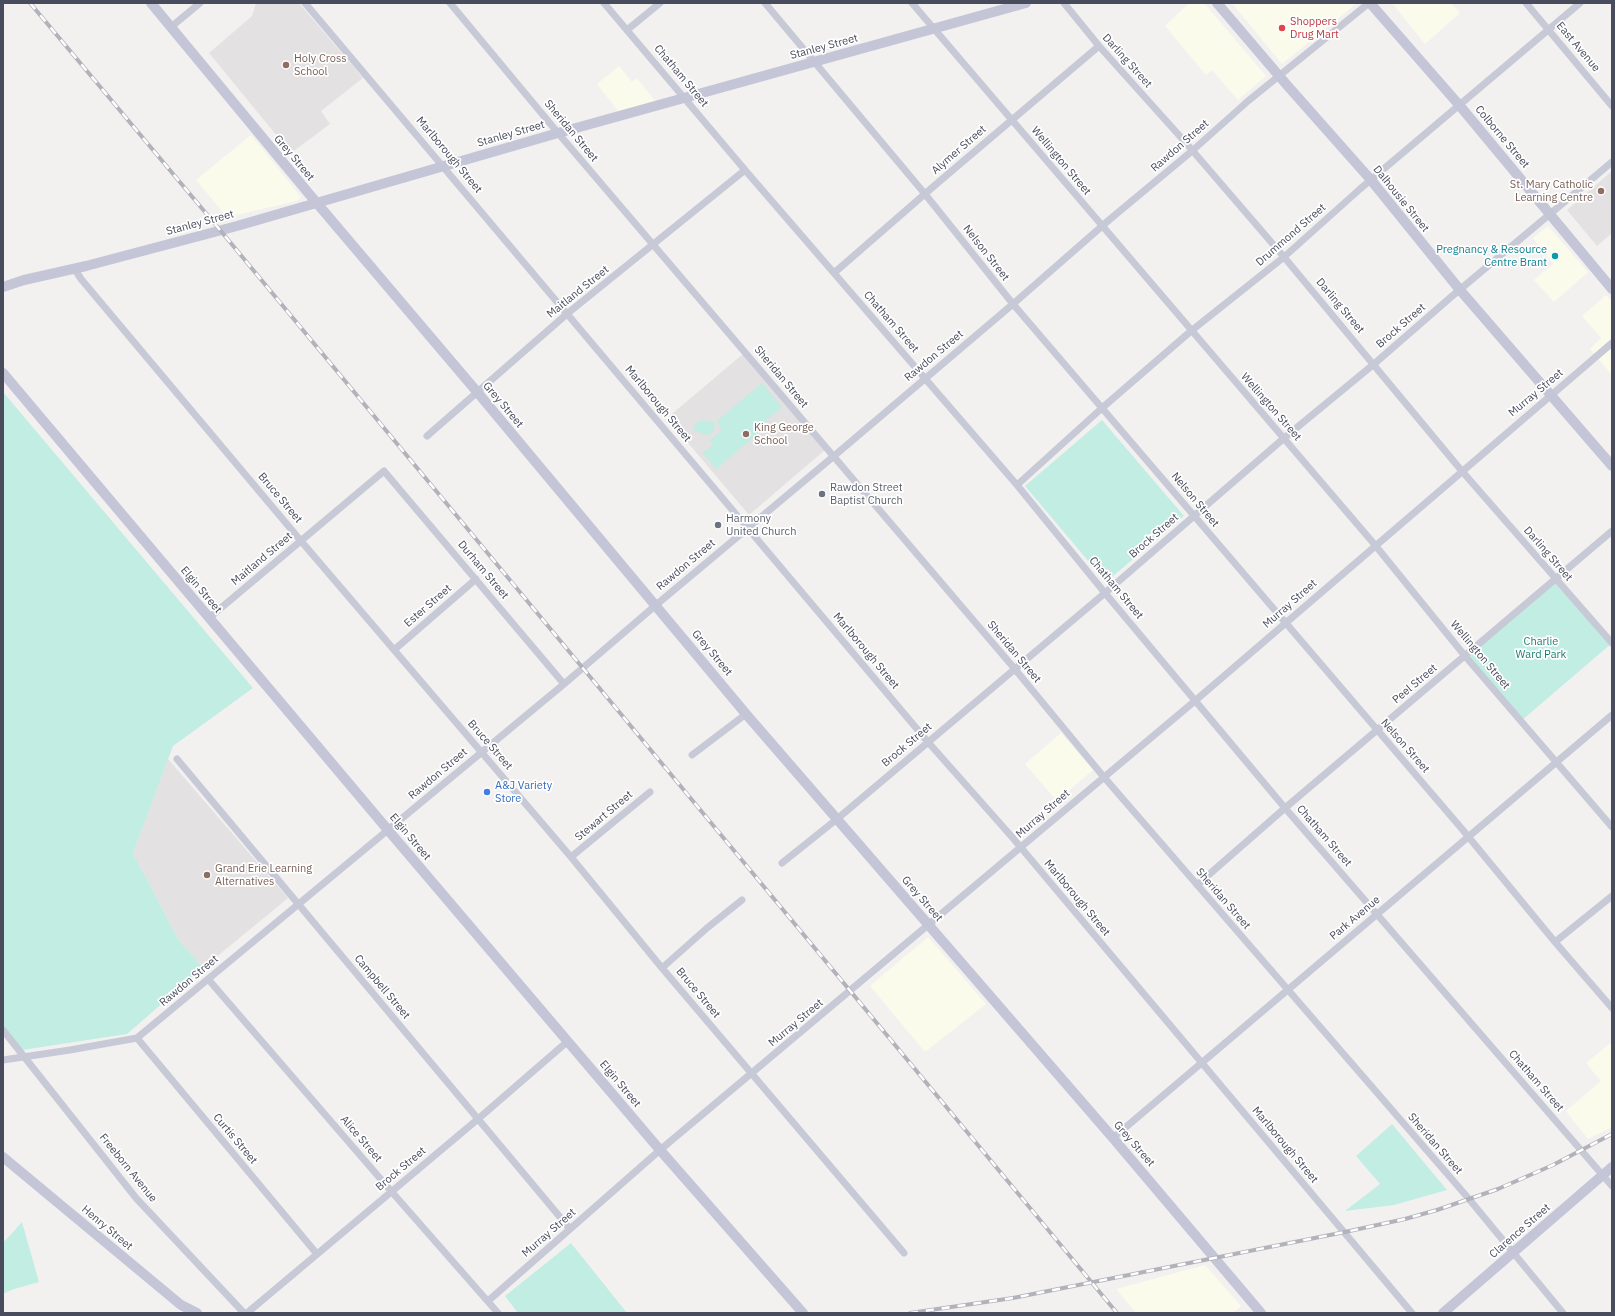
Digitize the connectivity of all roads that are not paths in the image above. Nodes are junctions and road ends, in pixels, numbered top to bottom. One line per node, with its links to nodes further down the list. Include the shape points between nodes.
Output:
1 (151, 3): 15 (street, Grey Street)
2 (200, 3): 15 (street)
3 (305, 3): 29 (street, Marlborough Street)
4 (450, 3): 26 (street, Sheridan Street)
5 (604, 3): 16 (street, Chatham Street)
6 (660, 3): 16 (street)
7 (765, 3): 20 (street, Nelson Street)
8 (912, 3): 17 (street, Wellington Street)
9 (1026, 3): 17 (street, Stanley Street)
10 (1064, 3): 19 (street, Darling Street)
11 (1217, 3): 21 (street, Dalhousie Street)
12 (1369, 3): 21 (street, Rawdon Street); 23 (street, Colborne Street)
13 (1526, 3): 18 (street, East Avenue)
14 (1580, 3): 18 (street, Drummond Street)
15 (171, 27): 33 (street, Grey Street)
16 (627, 30): 22 (street, Chatham Street)
17 (934, 30): 20 (street, Stanley Street); 25 (street, Wellington Street)
18 (1549, 30): 23 (street, Drummond Street); 24 (street, East Avenue)
19 (1099, 46): 25 (street, Alymer Street); 27 (street, Darling Street)
20 (815, 62): 22 (street, Stanley Street); 32 (street, Nelson Street)
21 (1279, 75): 27 (street, Rawdon Street); 31 (street, Dalhousie Street)
22 (686, 99): 26 (street, Stanley Street); 30 (street, Chatham Street)
23 (1460, 106): 31 (street, Drummond Street); 34 (street, Colborne Street)
24 (1612, 106)
25 (1012, 120): 32 (street, Alymer Street); 35 (street, Wellington Street)
26 (558, 133): 29 (street, Stanley Street); 36 (street, Sheridan Street)
27 (1192, 151): 35 (street, Rawdon Street); 37 (street, Darling Street)
28 (1612, 162): 34 (street, Brock Street)
29 (444, 166): 33 (street, Stanley Street); 44 (street, Marlborough Street)
30 (746, 170): 36 (street, Maitland Street); 39 (street, Chatham Street)
31 (1371, 180): 37 (street, Drummond Street); 42 (street, Dalhousie Street)
32 (925, 194): 39 (street, Alymer Street); 43 (street, Nelson Street)
33 (317, 203): 38 (street, Stanley Street); 50 (street, Grey Street)
34 (1550, 214): 41 (street, Colborne Street); 42 (street, Brock Street)
35 (1102, 226): 43 (street, Rawdon Street); 45 (street, Wellington Street)
36 (654, 245): 44 (street, Maitland Street); 55 (street, Sheridan Street)
37 (1284, 257): 45 (street, Drummond Street); 47 (street, Darling Street)
38 (74, 268): 40 (street, Stanley Street); 63 (street, Bruce Street)
39 (834, 273): 49 (street, Chatham Street)
40 (3, 287)
41 (1612, 289)
42 (1460, 290): 47 (street, Brock Street); 51 (street, Dalhousie Street)
43 (1013, 304): 49 (street, Rawdon Street); 52 (street, Nelson Street)
44 (568, 313): 50 (street, Maitland Street); 61 (street, Marlborough Street)
45 (1191, 331): 52 (street, Drummond Street); 54 (street, Wellington Street)
46 (1612, 342): 51 (street, Murray Street)
47 (1374, 364): 54 (street, Brock Street); 57 (street, Darling Street)
48 (3, 373): 69 (street, Elgin Street)
49 (926, 378): 55 (street, Rawdon Street); 59 (street, Chatham Street)
50 (478, 393): 53 (street, Maitland Street); 68 (street, Grey Street)
51 (1550, 395): 56 (street, Dalhousie Street); 57 (street, Murray Street)
52 (1102, 408): 59 (street, Drummond Street); 60 (street, Nelson Street)
53 (427, 436)
54 (1283, 439): 60 (street, Brock Street); 64 (street, Wellington Street)
55 (834, 456): 61 (street, Rawdon Street); 74 (street, Sheridan Street)
56 (1612, 466)
57 (1462, 470): 64 (street, Murray Street); 66 (street, Darling Street)
58 (384, 471): 63 (street, Maitland Street); 65 (street, Durham Street)
59 (1017, 485): 67 (street, Chatham Street)
60 (1195, 516): 67 (street, Brock Street); 70 (street, Nelson Street)
61 (748, 528): 68 (street, Rawdon Street); 80 (street, Marlborough Street)
62 (1612, 531): 66 (street, Peel Street)
63 (301, 541): 69 (street, Maitland Street); 72 (street, Bruce Street)
64 (1375, 545): 70 (street, Murray Street); 73 (street, Wellington Street)
65 (476, 579): 72 (street, Ester Street); 75 (street, Durham Street)
66 (1556, 579): 71 (street, Darling Street); 73 (street, Peel Street)
67 (1105, 593): 74 (street, Brock Street); 76 (street, Chatham Street)
68 (656, 605): 75 (street, Rawdon Street); 77 (street, Grey Street)
69 (210, 618): 90 (street, Elgin Street)
70 (1284, 623): 76 (street, Murray Street); 79 (street, Nelson Street)
71 (1612, 643)
72 (394, 650): 81 (street, Bruce Street)
73 (1465, 656): 79 (street, Peel Street); 84 (street, Wellington Street)
74 (1014, 668): 80 (street, Brock Street); 85 (street, Sheridan Street)
75 (564, 684): 81 (street, Rawdon Street)
76 (1196, 700): 85 (street, Murray Street); 87 (street, Chatham Street)
77 (746, 714): 82 (street); 88 (street, Grey Street)
78 (1612, 715): 84 (street, Park Avenue)
79 (1377, 731): 87 (street, Peel Street); 91 (street, Nelson Street)
80 (928, 742): 88 (street, Brock Street); 92 (street, Marlborough Street)
81 (482, 752): 90 (street, Rawdon Street); 93 (street, Bruce Street)
82 (692, 755)
83 (177, 758): 98 (street, Campbell Street)
84 (1556, 762): 89 (street, Wellington Street); 91 (street, Park Avenue)
85 (1104, 776): 92 (street, Murray Street); 95 (street, Sheridan Street)
86 (650, 792): 93 (street, Stewart Street)
87 (1285, 808): 95 (street, Peel Street); 99 (street, Chatham Street)
88 (837, 819): 94 (street, Brock Street); 100 (street, Grey Street)
89 (1612, 827)
90 (388, 830): 98 (street, Rawdon Street); 108 (street, Elgin Street)
91 (1468, 837): 99 (street, Park Avenue); 101 (street, Nelson Street)
92 (1021, 847): 100 (street, Murray Street); 111 (street, Marlborough Street)
93 (571, 857): 102 (street, Bruce Street)
94 (782, 863)
95 (1197, 885): 104 (street, Sheridan Street)
96 (1612, 896): 101 (street)
97 (742, 900): 102 (street)
98 (298, 904): 103 (street, Rawdon Street); 113 (street, Campbell Street)
99 (1377, 914): 104 (street, Park Avenue); 118 (street, Chatham Street)
100 (929, 925): 112 (street, Murray Street); 114 (street, Grey Street)
101 (1555, 942): 105 (street, Nelson Street)
102 (662, 968): 112 (street, Bruce Street)
103 (208, 979): 107 (street, Rawdon Street); 120 (street, Alice Street)
104 (1288, 990): 111 (street, Park Avenue); 124 (street, Sheridan Street, via 1469,1200)
105 (1612, 1008)
106 (3, 1030): 109 (street, Freeborn Avenue)
107 (137, 1038): 109 (street, Rawdon Street); 122 (street, Curtis Street)
108 (568, 1041): 113 (street, Brock Street); 115 (street, Elgin Street)
109 (24, 1056): 110 (street, Rawdon Street); 127 (street, Freeborn Avenue, via 136,1198)
110 (3, 1060)
111 (1200, 1063): 114 (street, Park Avenue); 131 (street, Marlborough Street)
112 (752, 1074): 115 (street, Murray Street); 123 (street, Bruce Street)
113 (478, 1119): 120 (street, Brock Street); 121 (street, Campbell Street)
114 (1113, 1138): 130 (street, Grey Street)
115 (660, 1150): 121 (street, Murray Street); 129 (street, Elgin Street)
116 (3, 1157): 126 (street, Henry Street, via 181,1305)
117 (1612, 1167): 118 (street, Clarence Street)
118 (1602, 1175): 119 (street, Chatham Street); 124 (street, Clarence Street)
119 (1612, 1186)
120 (391, 1192): 122 (street, Brock Street); 125 (street, Alice Street)
121 (570, 1229): 125 (street, Murray Street)
122 (317, 1254): 127 (street, Brock Street)
123 (904, 1254)
124 (1512, 1254): 132 (street, Clarence Street); 133 (street, Sheridan Street)
125 (488, 1302): 128 (street, Alice Street)
126 (197, 1313)
127 (245, 1313)
128 (498, 1313)
129 (803, 1313)
130 (1261, 1313)
131 (1412, 1313)
132 (1443, 1313)
133 (1562, 1313)

